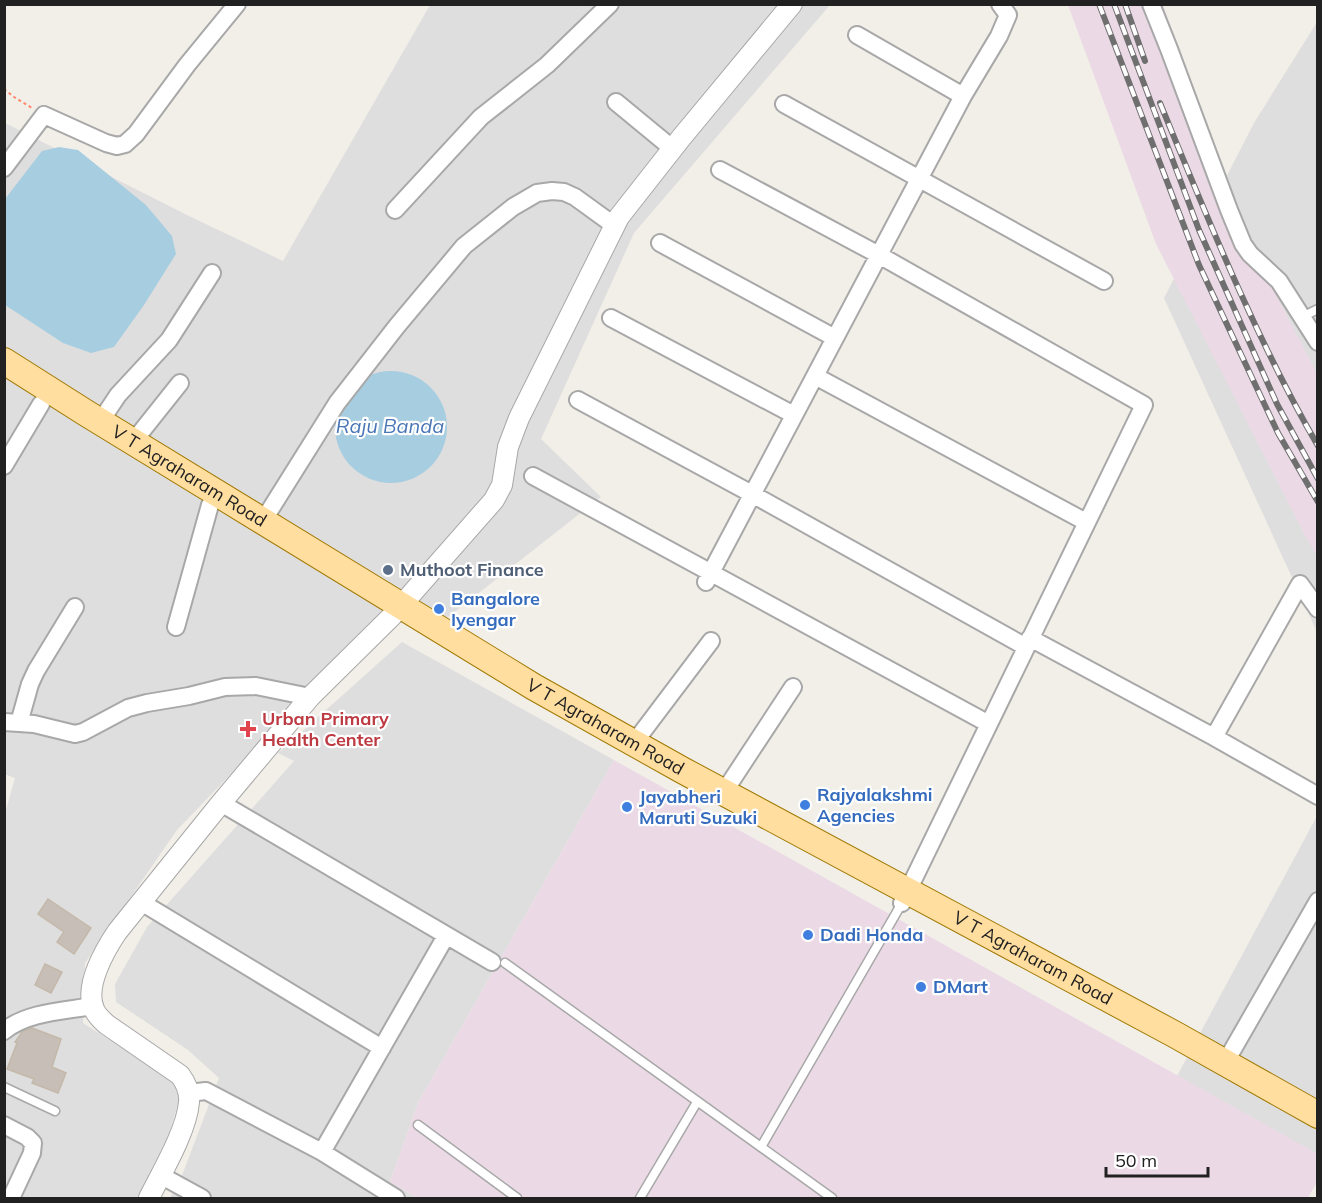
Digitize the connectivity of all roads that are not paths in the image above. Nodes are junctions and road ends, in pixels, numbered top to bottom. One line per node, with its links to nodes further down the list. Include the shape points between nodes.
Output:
1 (237, 4): 11 (street, via 125,144 106,143 44,115)
2 (610, 4): 14 (street, via 547,65 481,117)
3 (792, 4): 10 (street)
4 (1000, 4): 7 (street, via 1008,15)
5 (1151, 4): 21 (street, via 1244,244 1279,281)
6 (857, 35): 7 (street)
7 (963, 96): 13 (street)
8 (616, 102): 10 (street)
9 (784, 104): 13 (street)
10 (673, 149): 15 (street)
11 (4, 168)
12 (720, 170): 17 (street)
13 (920, 179): 17 (street); 19 (street)
14 (395, 210)
15 (615, 226): 38 (street, via 575,197 552,191 537,193 513,207 464,246 337,403); 43 (street, via 519,418 508,447 502,485 494,500)
16 (660, 243): 23 (street)
17 (879, 255): 23 (street); 39 (street, via 1144,405)
18 (212, 273): 32 (street, via 169,340 118,395)
19 (1104, 281)
20 (1317, 309): 21 (lane)
21 (1302, 317): 24 (street)
22 (611, 318): 31 (street)
23 (835, 338): 26 (street)
24 (1317, 342)
25 (4, 361): 32 (main road, V T Agraharam Road)
26 (815, 376): 31 (street); 39 (street)
27 (4, 380): 30 (main road)
28 (180, 382): 33 (street)
29 (578, 400): 36 (street)
30 (41, 404): 34 (street); 37 (main road)
31 (794, 415): 36 (street)
32 (100, 422): 33 (main road, V T Agraharam Road)
33 (133, 442): 38 (main road, V T Agraharam Road)
34 (4, 466)
35 (533, 476): 40 (street)
36 (752, 494): 40 (street); 46 (street)
37 (210, 505): 43 (main road); 44 (street)
38 (264, 521): 43 (main road, V T Agraharam Road)
39 (1086, 522): 46 (street)
40 (708, 577): 50 (street)
41 (75, 607): 49 (street, via 36,671)
42 (1317, 609): 51 (street, via 1300,584)
43 (397, 611): 48 (street); 52 (main road, V T Agraharam Road); 56 (main road, V T Agraharam Road, via 486,674 659,772)
44 (176, 627)
45 (711, 641): 52 (street)
46 (1028, 643): 50 (street); 51 (street)
47 (793, 687): 53 (street)
48 (310, 697): 49 (street, via 240,685 128,708 75,734); 55 (street)
49 (12, 722)
50 (989, 724): 56 (street)
51 (1214, 737): 54 (street)
52 (634, 743): 53 (main road, V T Agraharam Road)
53 (724, 792): 56 (main road, V T Agraharam Road)
54 (1317, 796)
55 (221, 803): 57 (street); 59 (street)
56 (906, 897): 64 (main road, V T Agraharam Road); 69 (main road, V T Agraharam Road, via 1070,996); 72 (lane)
57 (141, 902): 61 (street, via 105,950 95,974); 63 (street)
58 (1317, 902): 64 (street)
59 (446, 936): 60 (street); 63 (street)
60 (498, 963): 67 (lane)
61 (92, 1006): 62 (street, via 25,1019); 66 (street, via 106,1024 180,1075)
62 (4, 1031)
63 (382, 1048): 73 (street)
64 (1225, 1063): 69 (main road, V T Agraharam Road)
65 (4, 1087): 68 (lane)
66 (188, 1093): 73 (street, via 206,1091); 74 (street, via 185,1121)
67 (697, 1102): 72 (lane); 81 (lane)
68 (55, 1111)
69 (1316, 1122)
70 (4, 1125): 76 (street, via 33,1143)
71 (418, 1125): 80 (lane)
72 (761, 1147): 75 (lane)
73 (322, 1152): 79 (street)
74 (160, 1175): 77 (street); 78 (street)
75 (828, 1197)
76 (11, 1198)
77 (149, 1198)
78 (202, 1198)
79 (396, 1198)
80 (517, 1198)
81 (640, 1198)

